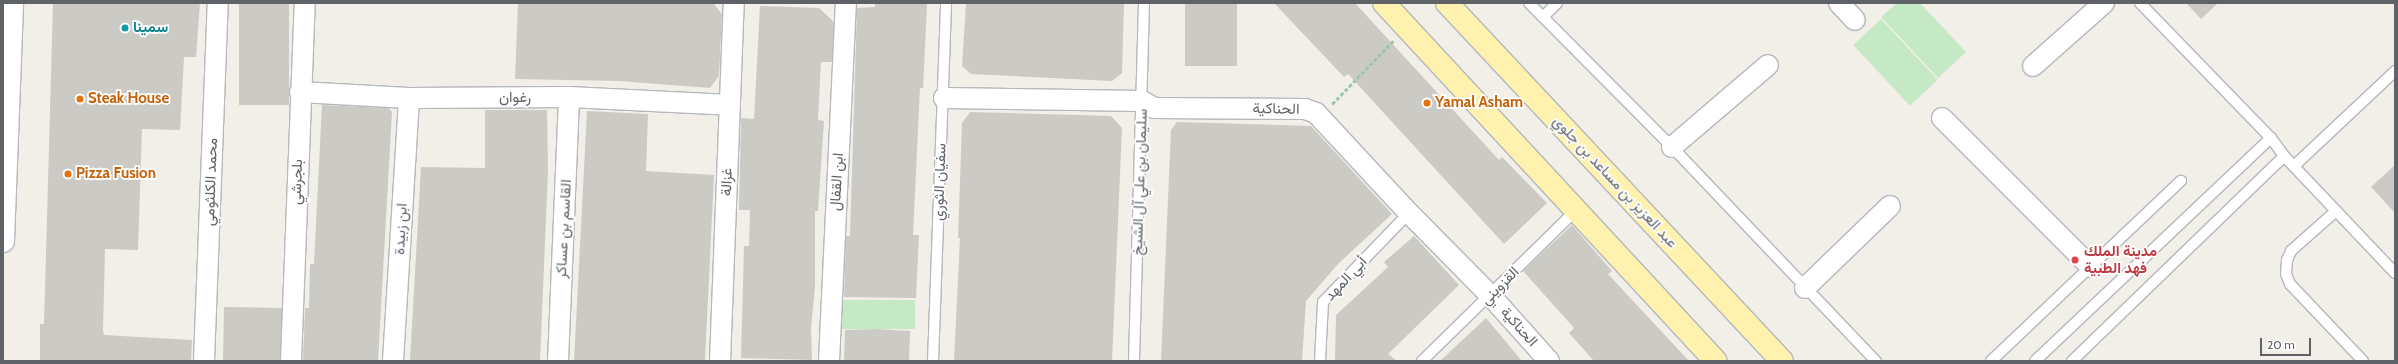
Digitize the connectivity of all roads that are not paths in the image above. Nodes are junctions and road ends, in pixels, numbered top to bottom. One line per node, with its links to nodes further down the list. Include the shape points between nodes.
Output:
1 (12, 3): 36 (street)
2 (218, 3): 41 (street, محمد الكلثومي)
3 (304, 3): 20 (street, بلجرشي)
4 (734, 3): 25 (street, غزالة)
5 (846, 3): 46 (street, ابن القفال)
6 (946, 3): 23 (lane, سفيان الثوري)
7 (1144, 3): 24 (lane, سليمان بن علي آل الشيخ)
8 (1384, 3): 33 (main road)
9 (1447, 3): 53 (main road, عبد العزيز بن مساعد بن جلوي)
10 (1529, 3): 15 (lane)
11 (1556, 3): 15 (lane)
12 (1839, 3): 16 (street)
13 (2104, 3): 18 (street)
14 (2140, 3): 27 (lane)
15 (1543, 17): 28 (lane)
16 (1855, 20)
17 (1768, 64): 28 (street)
18 (2033, 66)
19 (2395, 70): 30 (lane)
20 (300, 92): 22 (street, رغوان); 42 (street, بلجرشي)
21 (569, 97): 22 (street, رغوان); 25 (street, رغوان); 44 (street, القاسم بن عساكر)
22 (409, 98): 43 (street, ابن زبيدة)
23 (944, 98): 24 (street, الحناكية); 47 (lane, سفيان الثوري)
24 (1142, 101): 35 (street, الحناكية, via 1154,108 1305,109 1321,116); 48 (lane, سليمان بن علي آل الشيخ)
25 (730, 105): 45 (street, غزالة)
26 (1942, 118): 37 (street)
27 (2271, 138): 29 (lane); 56 (lane)
28 (1672, 147): 39 (lane)
29 (2284, 156): 30 (lane); 57 (lane)
30 (2294, 166): 34 (lane)
31 (2181, 181): 37 (lane)
32 (1890, 206): 39 (street)
33 (1576, 210): 40 (lane, القزويني); 52 (main road)
34 (2336, 210): 38 (lane); 58 (lane, via 2291,251 2286,274 2290,284)
35 (1409, 213): 40 (street, الحناكية); 49 (lane, أبي المهد, via 1323,302)
36 (3, 241)
37 (2091, 267): 55 (lane)
38 (2395, 273)
39 (1805, 288): 54 (lane)
40 (1490, 296): 50 (lane, القزويني); 51 (street, الحناكية)
41 (204, 361)
42 (291, 361)
43 (393, 361)
44 (558, 361)
45 (720, 361)
46 (829, 361)
47 (933, 361)
48 (1134, 361)
49 (1320, 361)
50 (1422, 361)
51 (1549, 361)
52 (1715, 361)
53 (1782, 361)
54 (1876, 361)
55 (1991, 361)
56 (2035, 361)
57 (2072, 361)
58 (2362, 361)

